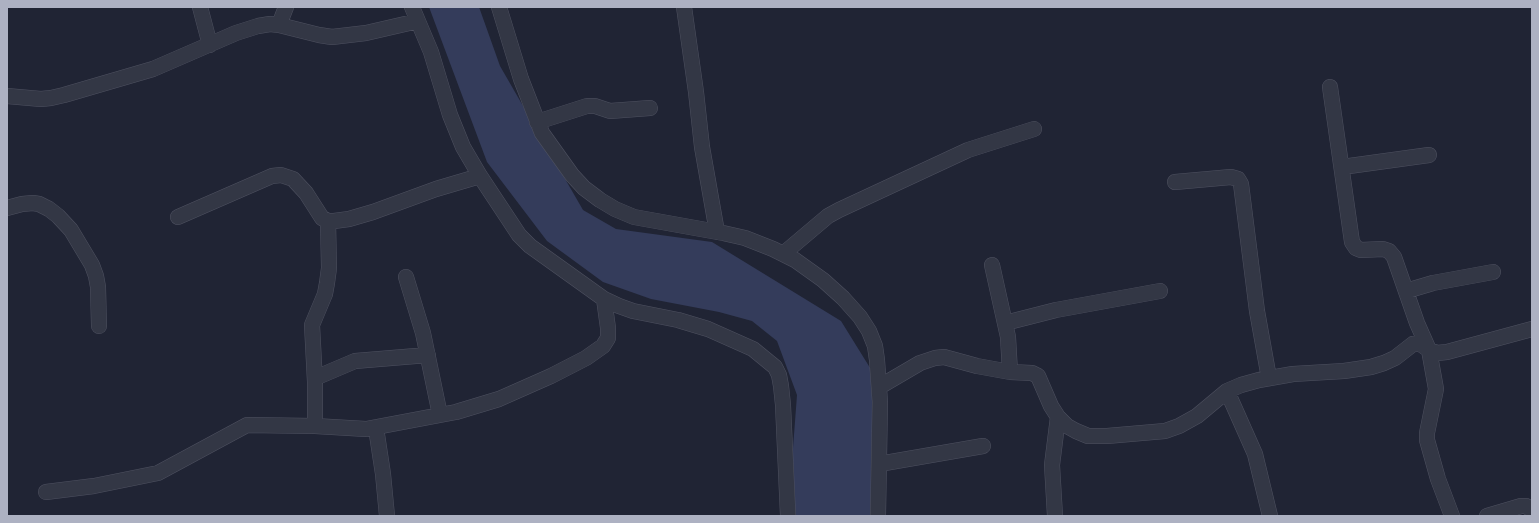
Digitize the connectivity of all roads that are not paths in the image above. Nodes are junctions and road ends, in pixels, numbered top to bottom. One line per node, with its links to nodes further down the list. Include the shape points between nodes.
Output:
1 (200, 7): 8 (street)
2 (286, 7): 7 (street)
3 (412, 7): 6 (street)
4 (499, 7): 12 (street, via 521,80)
5 (684, 7): 21 (street)
6 (418, 21): 7 (street, via 366,33 332,37); 16 (street, via 431,52 450,116 463,147)
7 (279, 25): 8 (street, via 258,26)
8 (210, 45): 10 (street, via 153,69 64,95 41,99)
9 (1330, 87): 15 (street)
10 (7, 96)
11 (650, 108): 12 (street, via 610,111 587,106)
12 (537, 122): 21 (street, via 552,149 572,175 584,188 615,210 634,217)
13 (1034, 129): 22 (street, via 968,150 839,210 828,216)
14 (1429, 155): 15 (street)
15 (1342, 167): 27 (street, via 1352,242 1361,250 1389,251 1399,268)
16 (480, 176): 20 (street, via 349,219); 28 (street, via 519,235 530,246)
17 (1175, 182): 36 (street, via 1231,177 1238,179 1241,184 1257,311)
18 (7, 208): 30 (street, via 32,203 50,208 71,230 92,264 96,276)
19 (178, 217): 20 (street, via 272,176 280,175 293,179 300,185 322,218)
20 (328, 221): 35 (street, via 327,283 312,325)
21 (716, 232): 22 (street, via 745,238 774,248)
22 (783, 254): 37 (street, via 823,280 860,317 875,346)
23 (992, 266): 29 (street)
24 (1493, 272): 27 (street, via 1433,283)
25 (406, 277): 33 (street)
26 (1160, 291): 29 (street, via 1056,310)
27 (1406, 291): 32 (street)
28 (604, 299): 39 (street, via 608,338 603,346 551,376 498,399); 48 (street, via 632,311 708,329 753,349 774,367 779,375 783,405)
29 (1005, 324): 34 (street)
30 (99, 326)
31 (1532, 329): 32 (street, via 1447,352 1437,353)
32 (1429, 350): 36 (street, via 1419,343 1413,344 1395,358 1371,367); 52 (street, via 1436,389 1427,440)
33 (428, 355): 35 (street, via 355,361); 39 (street)
34 (1010, 372): 37 (street, via 944,357 935,358 920,363); 40 (street, via 1032,373 1038,376)
35 (315, 378): 41 (street)
36 (1269, 378): 38 (street)
37 (879, 387): 44 (street)
38 (1227, 391): 40 (street, via 1187,423 1165,430 1088,436 1067,426); 51 (street, via 1255,454)
39 (440, 415): 42 (street)
40 (1058, 417): 50 (street, via 1052,465)
41 (315, 426): 42 (street); 45 (street, via 247,424 158,473)
42 (376, 428): 47 (street)
43 (983, 446): 44 (street)
44 (879, 464): 49 (street)
45 (46, 492)
46 (1532, 510): 53 (street, via 1521,506)
47 (387, 516)
48 (788, 516)
49 (878, 516)
50 (1055, 516)
51 (1270, 516)
52 (1452, 516)
53 (1486, 516)

